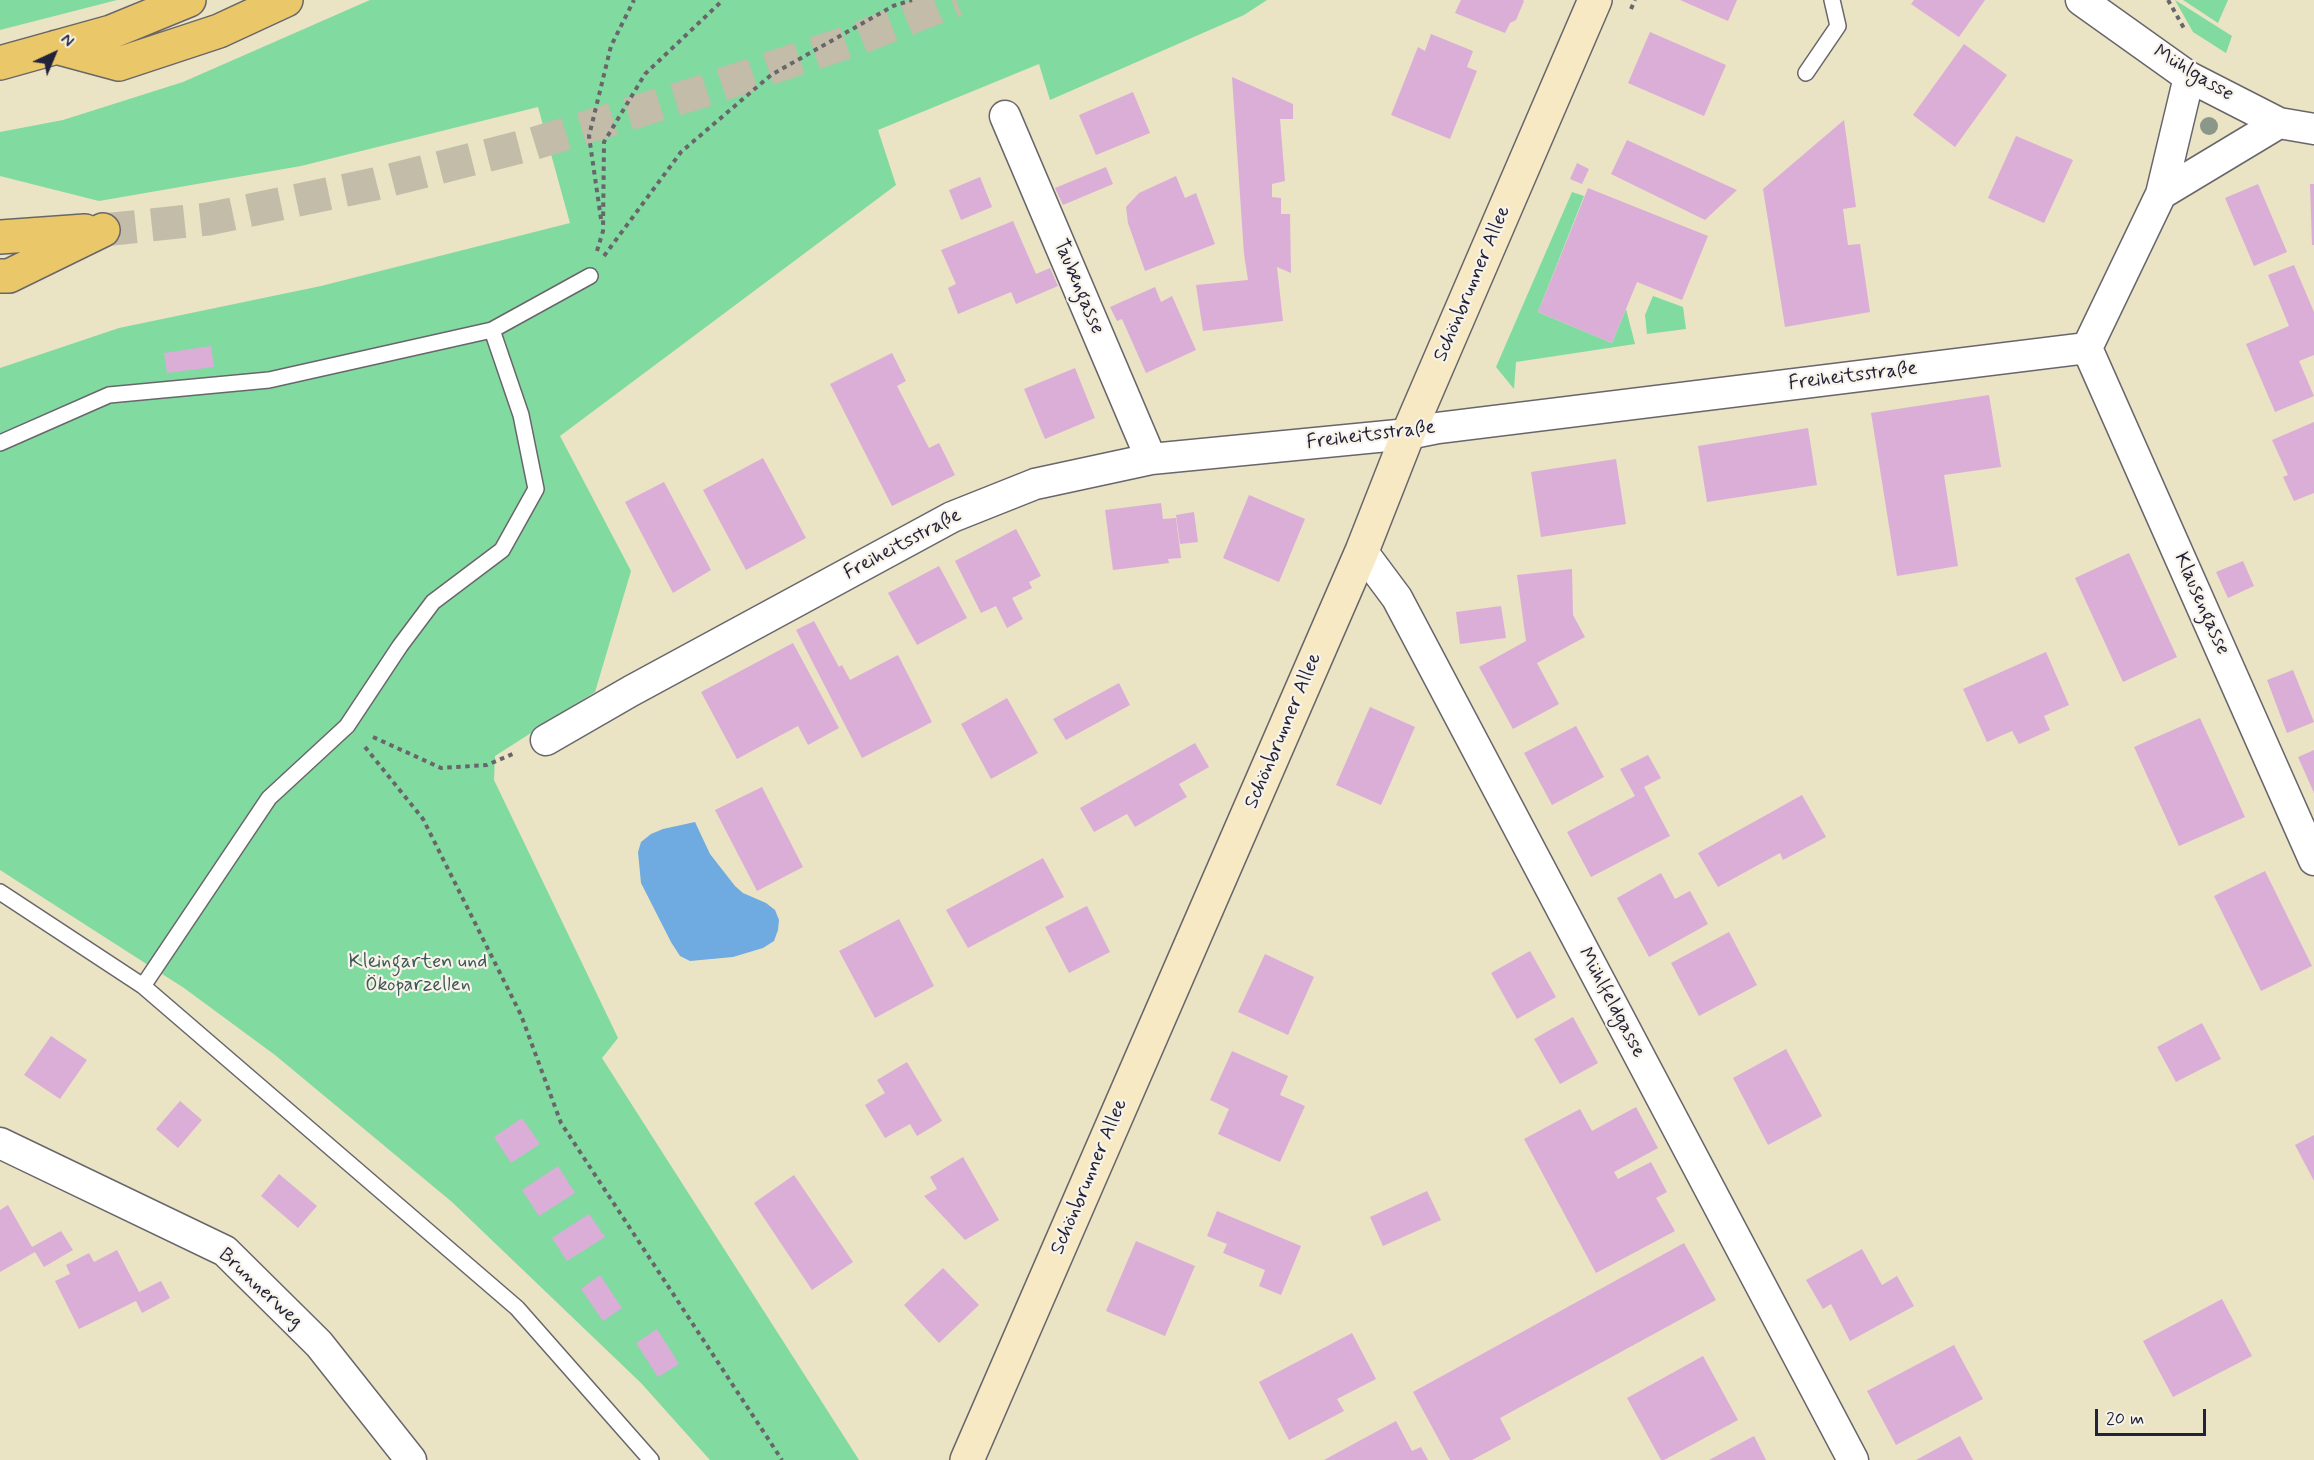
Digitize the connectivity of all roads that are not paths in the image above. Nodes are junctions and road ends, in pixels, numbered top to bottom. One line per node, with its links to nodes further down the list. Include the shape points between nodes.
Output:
1 (189, 0): 6 (highway, via 111,32)
2 (286, 0): 6 (highway, via 219,31 119,64)
3 (1595, 0): 19 (main road, Schönbrunner Allee)
4 (1832, 0): 8 (lane, via 1838,26)
5 (2081, 0): 9 (street, Mühlgasse)
6 (56, 47): 7 (highway)
7 (0, 63)
8 (1806, 73)
9 (2189, 77): 11 (street, Mühlgasse); 13 (street)
10 (1005, 116): 21 (street, Taubengasse)
11 (2279, 123): 12 (street, Mühlgasse); 13 (street)
12 (2314, 129)
13 (2161, 194): 18 (street)
14 (0, 237): 15 (highway, via 103,230 9,276)
15 (0, 276)
16 (590, 276): 17 (lane)
17 (492, 330): 20 (lane, via 269,380 109,395); 26 (lane, via 521,415 536,489 502,550 433,602 347,726 269,798)
18 (2087, 348): 19 (street, Freiheitsstraße); 24 (street, Klausengasse)
19 (1408, 434): 21 (street, Freiheitsstraße); 22 (main road, Schönbrunner Allee)
20 (0, 443)
21 (1151, 459): 23 (street, Freiheitsstraße, via 1035,484 952,518)
22 (1362, 551): 30 (main road, Schönbrunner Allee); 31 (street, Mühlfeldgasse, via 1396,598)
23 (546, 740)
24 (2314, 860)
25 (0, 891): 26 (lane)
26 (143, 986): 29 (lane, via 517,1308)
27 (0, 1143): 28 (street, Brunnerweg, via 225,1251 319,1344)
28 (411, 1460)
29 (651, 1460)
30 (967, 1460)
31 (1853, 1460)

